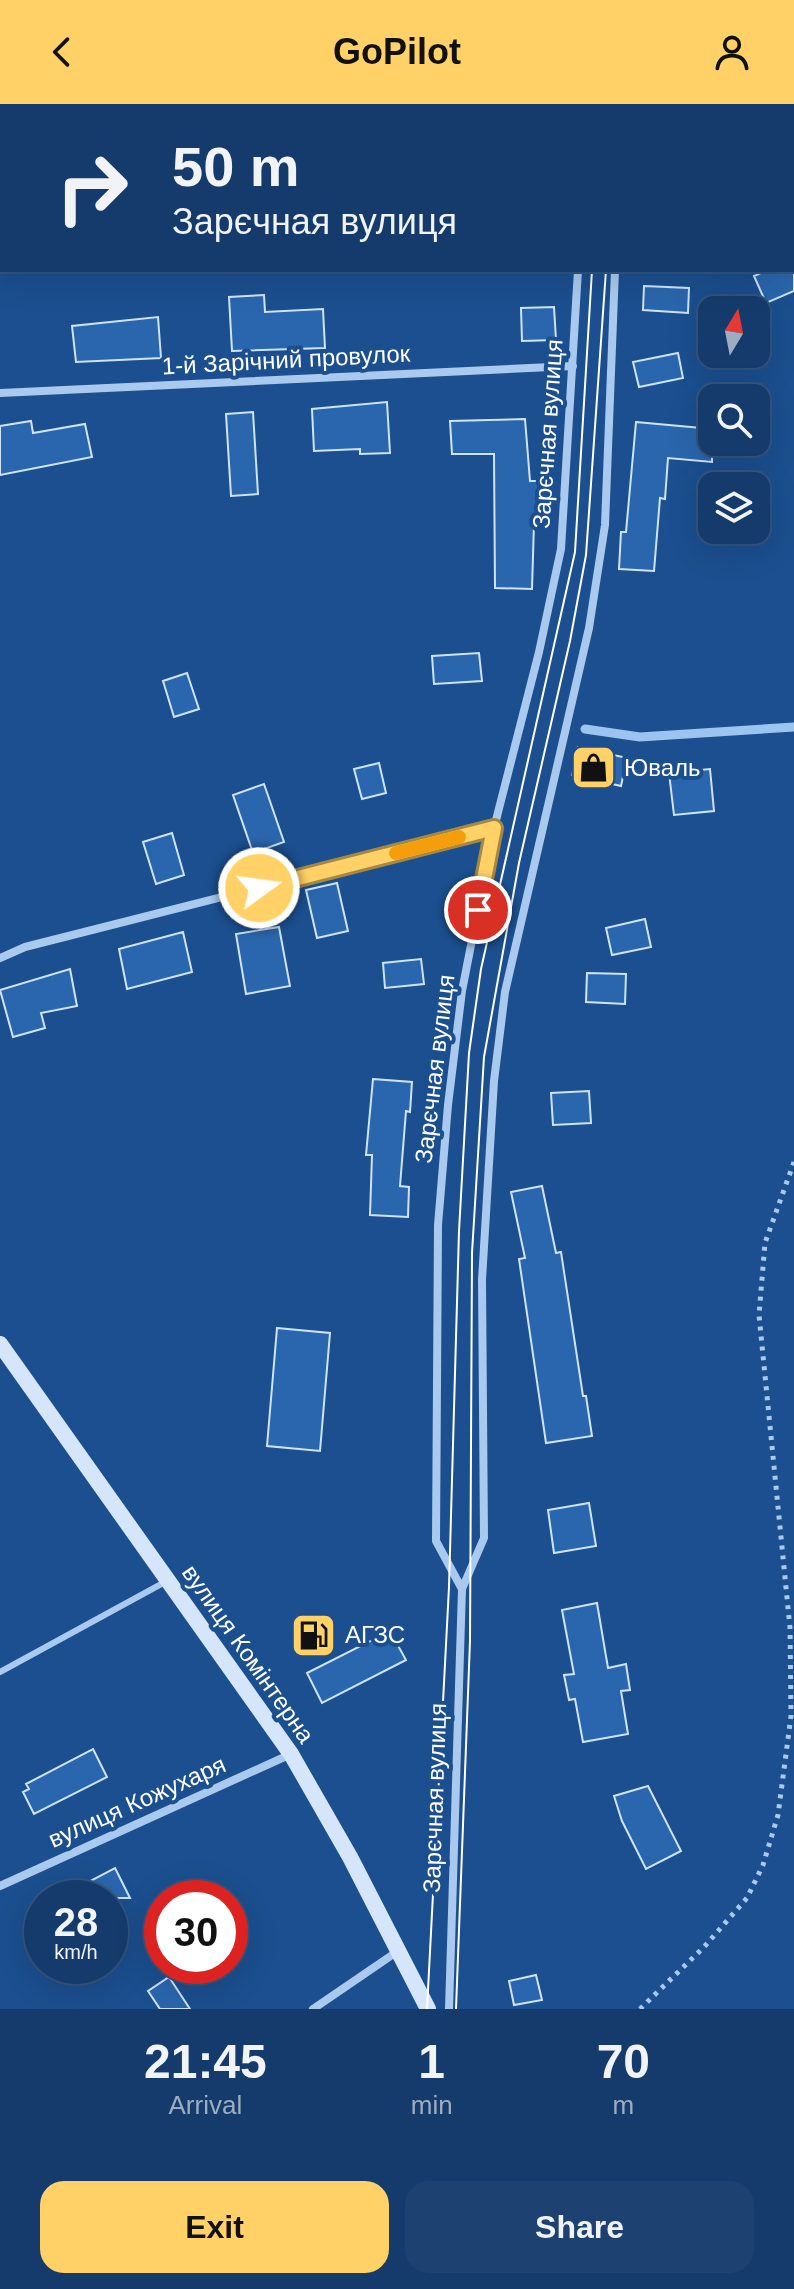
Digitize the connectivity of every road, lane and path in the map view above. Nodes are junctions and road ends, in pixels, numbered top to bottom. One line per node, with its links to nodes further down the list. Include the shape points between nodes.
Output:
1 (578, 272): 3 (street, Зарєчная вулиця)
2 (615, 272): 10 (street, Зарєчная вулиця, via 605,525 589,628 505,992 494,1081 482,1280 484,1538)
3 (573, 366): 4 (street, 1-й Зарічний провулок); 5 (street, Зарєчная вулиця, via 561,549)
4 (0, 393)
5 (494, 828): 6 (street, via 25,947); 10 (street, Зарєчная вулиця, via 462,991 438,1225 436,1541)
6 (0, 958)
7 (794, 1162): 18 (path, via 765,1243 759,1315 790,1628 791,1716 778,1815 747,1898)
8 (0, 1344): 9 (main road, вулиця Комінтерна)
9 (167, 1581): 11 (lane); 12 (main road, вулиця Комінтерна)
10 (462, 1589): 17 (street, Зарєчная вулиця)
11 (0, 1672)
12 (291, 1754): 13 (street, вулиця Кожухаря); 14 (main road, вулиця Комінтерна)
13 (0, 1886)
14 (399, 1951): 15 (street); 16 (main road, вулиця Комінтерна)
15 (313, 2009)
16 (428, 2009)
17 (449, 2009)
18 (640, 2009)

